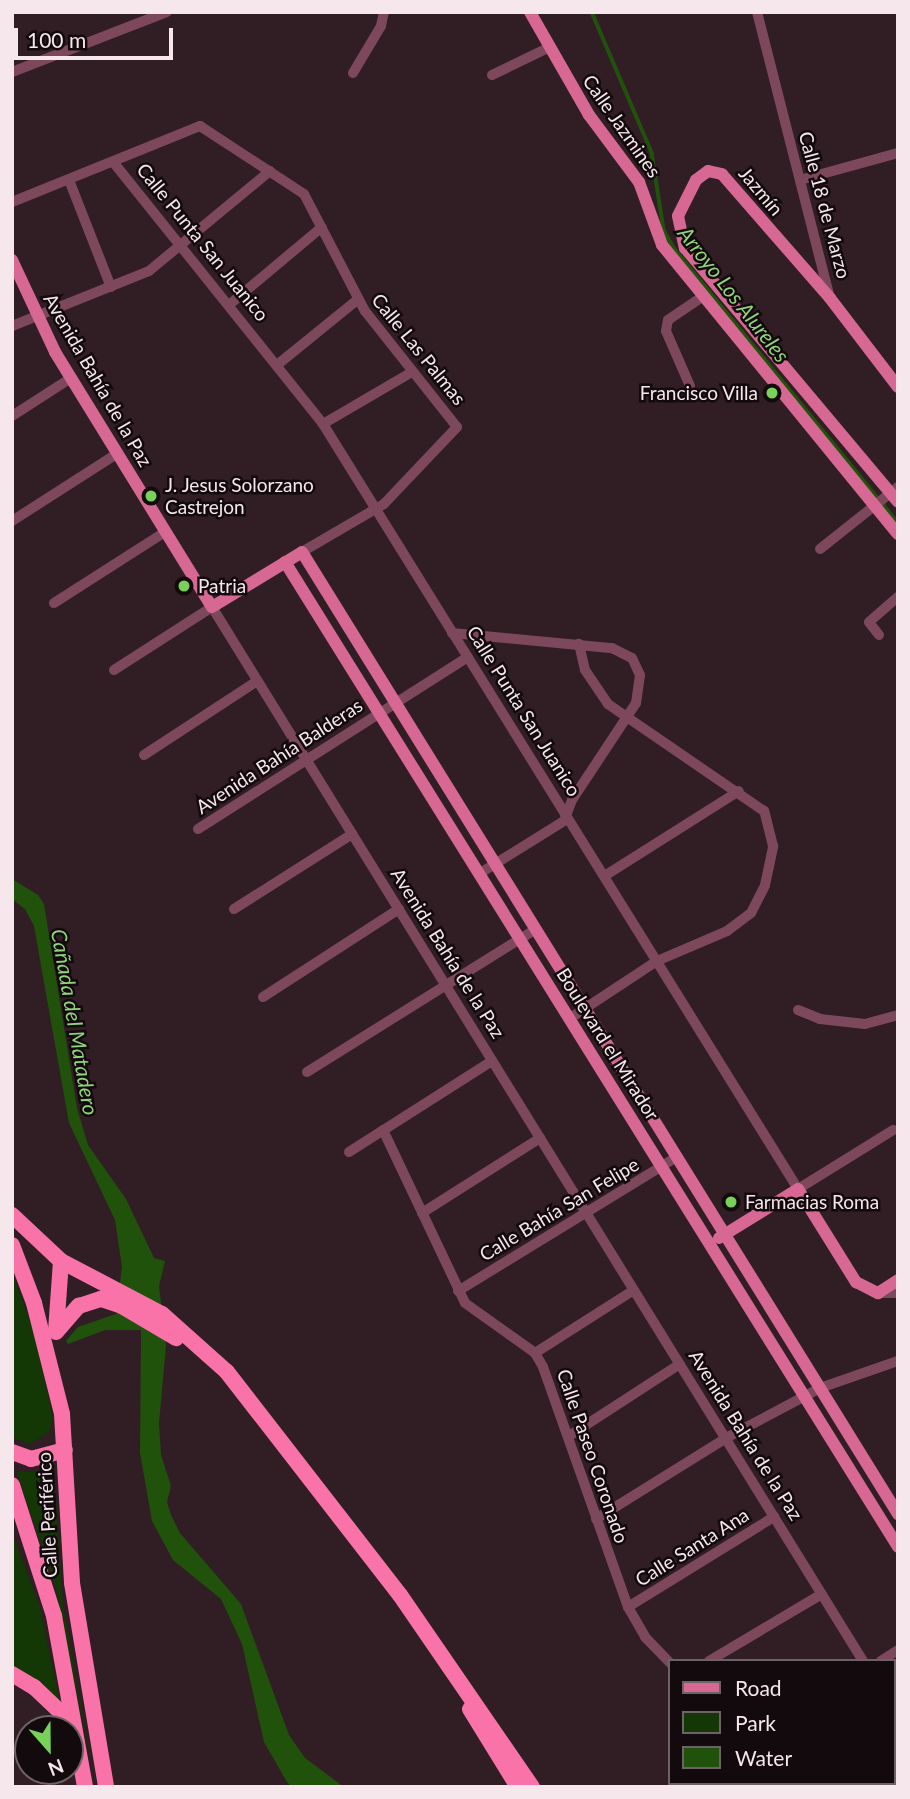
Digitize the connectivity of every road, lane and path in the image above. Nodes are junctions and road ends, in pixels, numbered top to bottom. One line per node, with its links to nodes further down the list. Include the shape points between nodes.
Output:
1 (167, 12): 6 (street)
2 (384, 12): 7 (street, via 382,26)
3 (530, 12): 5 (main road, Calle Jazmines)
4 (757, 12): 13 (street, Calle 18 de Marzo)
5 (548, 48): 8 (street); 19 (main road, Calle Jazmines, via 589,115 639,182 662,245)
6 (12, 72)
7 (353, 73)
8 (492, 75)
9 (898, 153): 13 (street)
10 (114, 163): 11 (street, Calle Las Palmas, via 205,127); 12 (street); 16 (street, Calle Punta San Juanico)
11 (270, 171): 15 (street, Calle Las Palmas, via 303,194); 16 (street)
12 (69, 180): 14 (street); 18 (street)
13 (800, 180): 20 (street, Calle 18 de Marzo)
14 (12, 202)
15 (322, 227): 21 (street, Calle Las Palmas); 22 (street)
16 (180, 247): 18 (street, via 149,271); 22 (street, Calle Punta San Juanico)
17 (12, 260): 23 (main road, Avenida Bahía de la Paz)
18 (111, 288): 23 (street)
19 (702, 297): 28 (street, via 668,320 666,331); 33 (main road, Calle Jazmines)
20 (830, 298): 29 (main road, Calle 18 de Marzo); 33 (main road, Jazmín, via 722,174 708,171 696,180 678,216 685,248)
21 (357, 300): 25 (street); 26 (street, Calle Las Palmas)
22 (229, 305): 25 (street, Calle Punta San Juanico)
23 (36, 316): 24 (street); 27 (main road, Avenida Bahía de la Paz)
24 (12, 326)
25 (277, 365): 31 (street, Calle Punta San Juanico)
26 (412, 372): 31 (street); 34 (street, Calle Las Palmas, via 457,427)
27 (71, 378): 30 (street); 32 (main road, Avenida Bahía de la Paz)
28 (690, 386)
29 (898, 387)
30 (12, 416)
31 (323, 424): 34 (street, Calle Punta San Juanico)
32 (118, 453): 35 (street); 36 (main road, Avenida Bahía de la Paz)
33 (887, 498): 37 (main road); 38 (street)
34 (377, 509): 39 (street); 44 (street, Calle Punta San Juanico)
35 (12, 521)
36 (165, 532): 42 (street); 43 (main road, Avenida Bahía de la Paz)
37 (898, 534)
38 (820, 549)
39 (302, 552): 40 (main road); 50 (main road, Boulevard el Mirador)
40 (285, 562): 43 (main road); 51 (main road, Boulevard el Mirador)
41 (898, 597): 45 (street, via 869,622)
42 (54, 604)
43 (212, 607): 48 (street); 49 (street, Avenida Bahía de la Paz)
44 (452, 633): 46 (street); 47 (street, Calle Punta San Juanico)
45 (879, 635)
46 (579, 644): 52 (street, via 585,670 608,704); 52 (street, via 612,648 632,658 640,674 639,689)
47 (467, 657): 50 (street, Avenida Bahía Balderas); 56 (street, Calle Punta San Juanico)
48 (114, 670)
49 (257, 681): 53 (street); 54 (street, Avenida Bahía de la Paz)
50 (396, 703): 51 (street, Avenida Bahía Balderas); 59 (main road, Boulevard el Mirador)
51 (379, 713): 54 (street, Avenida Bahía Balderas); 60 (main road, Boulevard el Mirador)
52 (627, 719): 55 (street); 56 (street)
53 (144, 755)
54 (306, 760): 57 (street, Avenida Bahía Balderas); 58 (street, Avenida Bahía de la Paz)
55 (739, 791): 61 (street); 66 (street, via 764,811 772,831 773,846 760,901 727,931)
56 (567, 815): 59 (street, via 559,827); 61 (street, Calle Punta San Juanico)
57 (198, 829)
58 (352, 834): 62 (street); 63 (street, Avenida Bahía de la Paz)
59 (495, 864): 60 (street); 64 (main road, Boulevard el Mirador)
60 (480, 874): 65 (main road, Boulevard el Mirador)
61 (606, 875): 66 (street, Calle Punta San Juanico)
62 (234, 909)
63 (399, 909): 67 (street, Avenida Bahía de la Paz); 68 (street)
64 (536, 929): 65 (street); 69 (main road, Boulevard el Mirador)
65 (520, 939): 67 (street); 72 (main road, Boulevard el Mirador)
66 (657, 961): 69 (street); 81 (street, Calle Punta San Juanico)
67 (446, 985): 73 (street, Avenida Bahía de la Paz); 74 (street)
68 (263, 997)
69 (585, 1009): 72 (street); 79 (main road, Boulevard el Mirador)
70 (798, 1010): 71 (street, via 820,1019 864,1024)
71 (898, 1015)
72 (569, 1019): 80 (main road, Boulevard el Mirador)
73 (492, 1061): 75 (street); 77 (street, Avenida Bahía de la Paz)
74 (307, 1072)
75 (383, 1130): 78 (street); 82 (street, Calle Paseo Coronado)
76 (893, 1130): 81 (street)
77 (540, 1138): 82 (street); 83 (street, Avenida Bahía de la Paz)
78 (349, 1152)
79 (677, 1157): 80 (street, Calle Bahía San Felipe); 85 (main road, Boulevard el Mirador)
80 (661, 1167): 83 (street, Calle Bahía San Felipe); 86 (main road, Boulevard el Mirador)
81 (798, 1189): 85 (main road); 92 (main road, Calle Punta San Juanico, via 856,1282)
82 (422, 1213): 91 (street, Calle Paseo Coronado)
83 (586, 1213): 90 (street, Avenida Bahía de la Paz); 91 (street, Calle Bahía San Felipe)
84 (12, 1215): 88 (highway)
85 (725, 1235): 86 (main road); 100 (main road, Boulevard el Mirador)
86 (710, 1244): 101 (main road, Boulevard el Mirador)
87 (12, 1245): 99 (highway, Calle Periférico)
88 (61, 1261): 94 (highway); 95 (highway)
89 (898, 1280): 92 (main road)
90 (634, 1290): 96 (street); 98 (street, Avenida Bahía de la Paz)
91 (458, 1291): 96 (street, Calle Paseo Coronado, via 478,1315)
92 (878, 1293): 93 (street)
93 (898, 1293)
94 (115, 1296): 95 (highway, via 79,1306); 120 (highway, via 168,1332 222,1378 467,1704); 121 (highway, via 162,1314 227,1372 400,1595)
95 (56, 1332): 99 (highway)
96 (535, 1353): 102 (street, Calle Paseo Coronado)
97 (898, 1361): 100 (street)
98 (680, 1364): 102 (street); 103 (street, Avenida Bahía de la Paz)
99 (53, 1370): 104 (highway, Calle Periférico)
100 (820, 1388): 101 (street); 107 (main road, Boulevard el Mirador)
101 (804, 1397): 103 (street); 110 (main road, Boulevard el Mirador)
102 (569, 1436): 109 (street, Calle Paseo Coronado)
103 (726, 1438): 108 (street, Avenida Bahía de la Paz); 109 (street)
104 (65, 1450): 105 (highway, via 31,1459); 119 (highway, Calle Periférico, via 72,1583)
105 (12, 1452)
106 (12, 1485): 118 (highway, Calle Periférico, via 54,1616)
107 (898, 1514)
108 (774, 1517): 111 (street, Avenida Bahía de la Paz); 112 (street, Calle Santa Ana)
109 (596, 1519): 112 (street, Calle Paseo Coronado)
110 (898, 1547)
111 (822, 1594): 113 (street); 114 (street, Avenida Bahía de la Paz)
112 (628, 1607): 115 (street, Calle Paseo Coronado, via 645,1637)
113 (712, 1659)
114 (862, 1659)
115 (668, 1662)
116 (12, 1674): 117 (highway)
117 (63, 1715)
118 (71, 1715)
119 (106, 1787)
120 (518, 1787)
121 (532, 1787)

